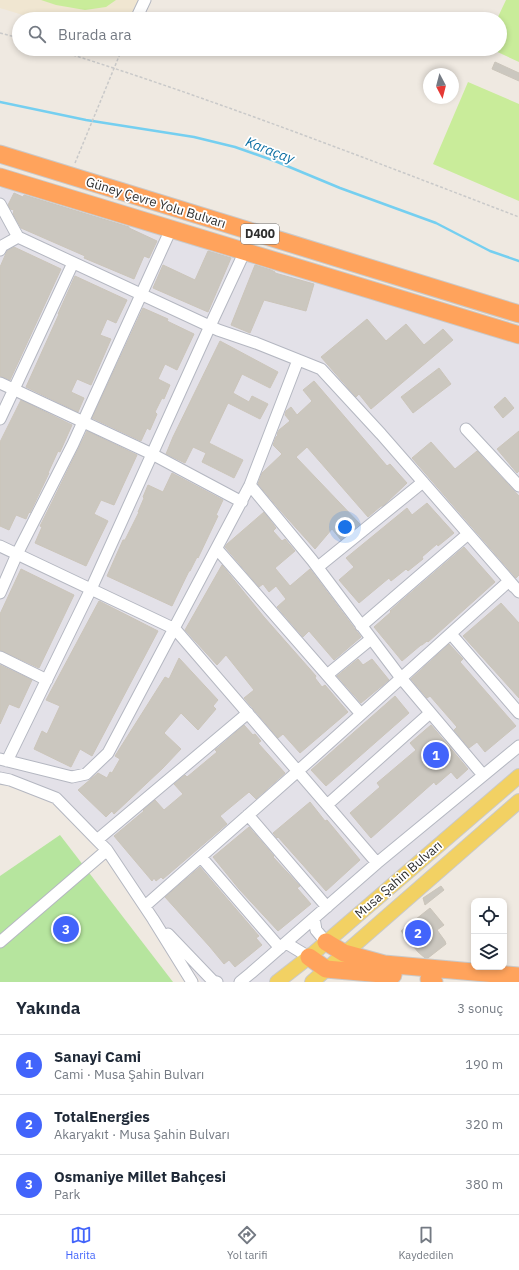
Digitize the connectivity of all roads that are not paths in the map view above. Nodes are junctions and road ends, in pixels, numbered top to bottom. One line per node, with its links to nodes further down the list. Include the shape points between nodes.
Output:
1 (145, 0): 2 (street)
2 (139, 12)
3 (0, 154): 12 (highway, Güney Çevre Yolu Bulvarı / D400)
4 (0, 177): 6 (highway, Güney Çevre Yolu Bulvarı / D400)
5 (0, 204): 7 (street)
6 (171, 229): 9 (highway, Güney Çevre Yolu Bulvarı / D400); 11 (street)
7 (18, 237): 8 (street); 10 (street)
8 (1, 247)
9 (245, 251): 13 (street); 14 (highway, Güney Çevre Yolu Bulvarı / D400)
10 (73, 263): 11 (street); 17 (street)
11 (141, 295): 13 (street); 19 (street)
12 (519, 314)
13 (210, 326): 15 (street); 21 (street)
14 (519, 335)
15 (298, 360): 22 (street, via 321,369); 23 (street)
16 (0, 383): 17 (street)
17 (14, 390): 18 (street); 19 (street)
18 (0, 419)
19 (83, 422): 21 (street); 29 (street)
20 (466, 428): 24 (street)
21 (152, 454): 25 (street); 32 (street)
22 (423, 482): 26 (street); 30 (street)
23 (250, 485): 25 (street); 30 (street)
24 (519, 486)
25 (242, 502): 28 (street)
26 (468, 534): 31 (street); 34 (street)
27 (0, 546): 29 (street)
28 (217, 549): 35 (street); 39 (street)
29 (17, 554): 32 (street); 33 (street)
30 (318, 567): 34 (street)
31 (518, 588): 36 (street, via 509,581)
32 (91, 589): 35 (street); 41 (street)
33 (0, 593)
34 (361, 626): 37 (street)
35 (175, 629): 43 (street); 47 (street, via 108,753 86,774 72,777)
36 (451, 634): 40 (street); 42 (street)
37 (372, 639): 39 (street); 40 (street)
38 (0, 657): 41 (street)
39 (327, 675): 45 (street)
40 (401, 678): 44 (street); 45 (street)
41 (47, 680): 47 (street)
42 (519, 712)
43 (248, 713): 48 (street); 55 (street)
44 (430, 713): 49 (street); 53 (street)
45 (361, 714): 48 (street)
46 (519, 746): 49 (street)
47 (4, 760)
48 (298, 771): 53 (street); 54 (street)
49 (483, 775): 58 (street)
50 (519, 776): 64 (main road, Musa Şahin Bulvarı)
51 (0, 778): 55 (street, via 56,798)
52 (519, 801): 66 (main road, Musa Şahin Bulvarı)
53 (327, 805): 58 (street)
54 (248, 815): 57 (street); 60 (street)
55 (97, 840): 56 (street)
56 (107, 850): 59 (street); 63 (street)
57 (201, 857): 59 (street); 65 (street)
58 (377, 863): 60 (street)
59 (145, 906): 62 (street)
60 (327, 907): 61 (street)
61 (314, 918): 64 (street, via 316,930); 65 (street)
62 (153, 919): 71 (street); 72 (street, via 213,981)
63 (0, 942)
64 (326, 942): 66 (highway); 67 (main road, Musa Şahin Bulvarı)
65 (283, 946): 67 (street); 73 (street)
66 (344, 953): 68 (main road, Musa Şahin Bulvarı); 69 (highway, via 384,964)
67 (308, 957): 68 (highway); 74 (main road, Musa Şahin Bulvarı)
68 (326, 969): 70 (highway); 75 (main road, Musa Şahin Bulvarı)
69 (519, 976)
70 (432, 980): 76 (highway)
71 (192, 982)
72 (217, 982)
73 (240, 982)
74 (278, 982)
75 (312, 982)
76 (468, 982)

